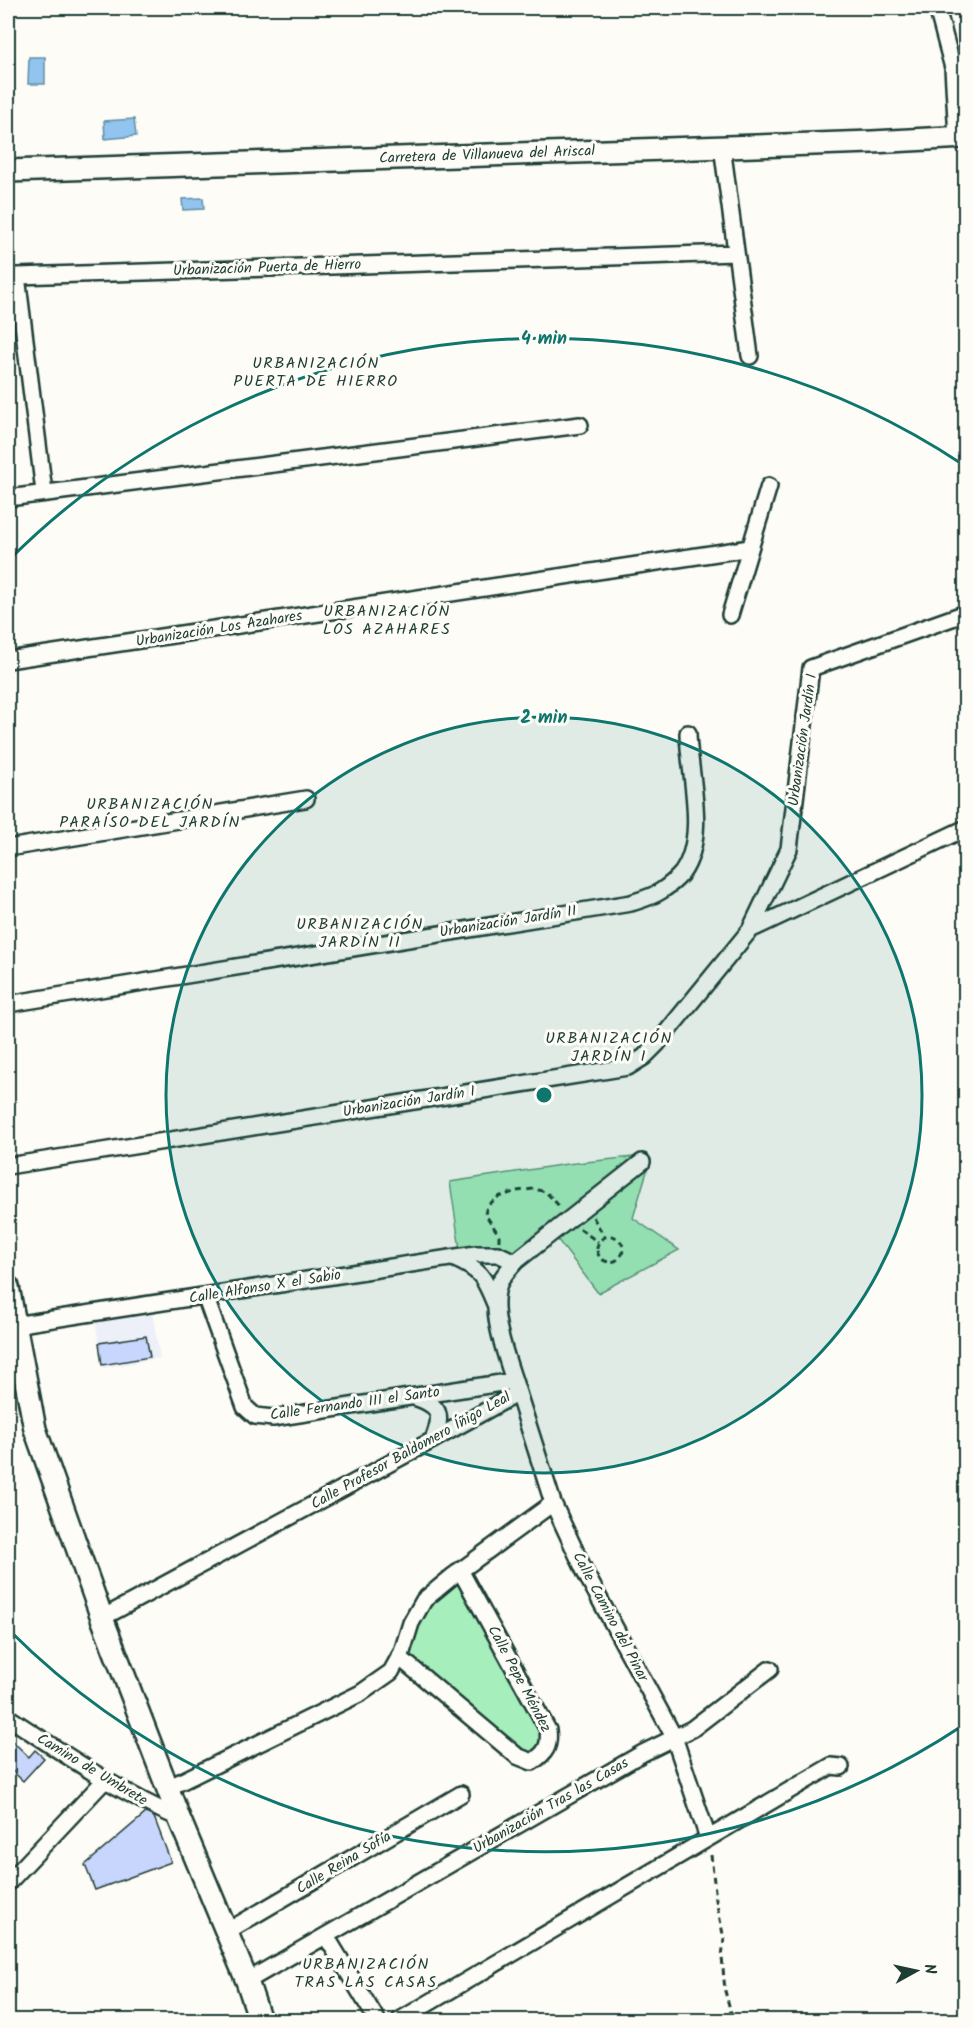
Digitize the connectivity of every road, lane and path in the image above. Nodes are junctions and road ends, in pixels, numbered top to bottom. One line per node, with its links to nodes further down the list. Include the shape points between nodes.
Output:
1 (937, 8): 2 (street, via 953,68)
2 (961, 137): 3 (main road, Carretera de Villanueva del Ariscal)
3 (722, 146): 4 (main road, Carretera de Villanueva del Ariscal); 5 (street)
4 (8, 171)
5 (736, 254): 6 (street); 9 (street, Urbanización Puerta de Hierro, via 17,276)
6 (750, 356)
7 (580, 425): 9 (street)
8 (769, 486): 11 (street)
9 (44, 492): 10 (street)
10 (8, 498)
11 (750, 548): 13 (street); 14 (street, Urbanización Los Azahares)
12 (966, 613): 19 (street, Urbanización Jardín I, via 811,668 789,849)
13 (730, 615)
14 (8, 660)
15 (688, 733): 20 (street, Urbanización Jardín II, via 696,813 694,844 681,873 659,892 631,903)
16 (306, 799): 18 (street)
17 (966, 828): 19 (street, Urbanización Jardín I)
18 (8, 848)
19 (750, 930): 22 (street, Urbanización Jardín I, via 657,1044 628,1067)
20 (8, 1004)
21 (642, 1162): 23 (street, Calle Profesor Baldomero Íñigo Leal)
22 (8, 1166)
23 (586, 1205): 24 (street, Calle Profesor Baldomero Íñigo Leal); 25 (path)
24 (569, 1219): 26 (path); 27 (path, via 546,1192 534,1189 498,1197 487,1206 485,1214 499,1234); 29 (street, Calle Profesor Baldomero Íñigo Leal)
25 (604, 1236): 26 (path); 26 (path, via 613,1236 622,1244 622,1253 616,1260 600,1258)
26 (598, 1242)
27 (498, 1254): 28 (street, Calle Alfonso X el Sabio); 29 (street, Calle Alfonso X el Sabio)
28 (453, 1258): 30 (street, Calle Alfonso X el Sabio); 32 (street, via 474,1267)
29 (515, 1262): 32 (street, Calle Profesor Baldomero Íñigo Leal, via 500,1283)
30 (205, 1296): 33 (street, Calle Alfonso X el Sabio); 35 (street, Calle Fernando III el Santo, via 245,1407 255,1416 273,1418)
31 (8, 1298): 33 (main road)
32 (495, 1305): 34 (street, Calle Profesor Baldomero Íñigo Leal)
33 (14, 1325): 39 (main road, via 34,1429)
34 (516, 1387): 35 (street, Calle Fernando III el Santo); 36 (street, Calle Profesor Baldomero Íñigo Leal); 37 (street, Calle Camino del Pinar)
35 (414, 1397): 36 (street, via 431,1402 439,1412)
36 (434, 1440): 39 (street, Calle Profesor Baldomero Íñigo Leal)
37 (553, 1503): 38 (street); 43 (street, Calle Camino del Pinar, via 586,1574)
38 (460, 1570): 40 (street, via 424,1600); 40 (street, Calle Pepe Méndez, via 548,1730 550,1742 544,1754 532,1762 516,1756)
39 (102, 1618): 46 (main road)
40 (399, 1657): 46 (street, via 391,1672 360,1693)
41 (770, 1669): 43 (street, Urbanización Tras las Casas, via 692,1729)
42 (8, 1717): 45 (street, Camino de Umbrete)
43 (674, 1737): 49 (street, Calle Camino del Pinar); 52 (street, Urbanización Tras las Casas)
44 (840, 1767): 49 (street, via 831,1766)
45 (105, 1780): 48 (street, Camino de Umbrete); 50 (street)
46 (168, 1788): 48 (main road)
47 (461, 1794): 51 (street, Calle Reina Sofía)
48 (179, 1818): 51 (main road)
49 (708, 1838): 56 (street); 57 (path, via 724,1939 725,1991)
50 (8, 1883)
51 (226, 1932): 53 (main road)
52 (326, 1936): 53 (street, Urbanización Tras las Casas); 55 (street)
53 (247, 1981): 54 (main road)
54 (258, 2020)
55 (377, 2020)
56 (400, 2020)
57 (733, 2020)

